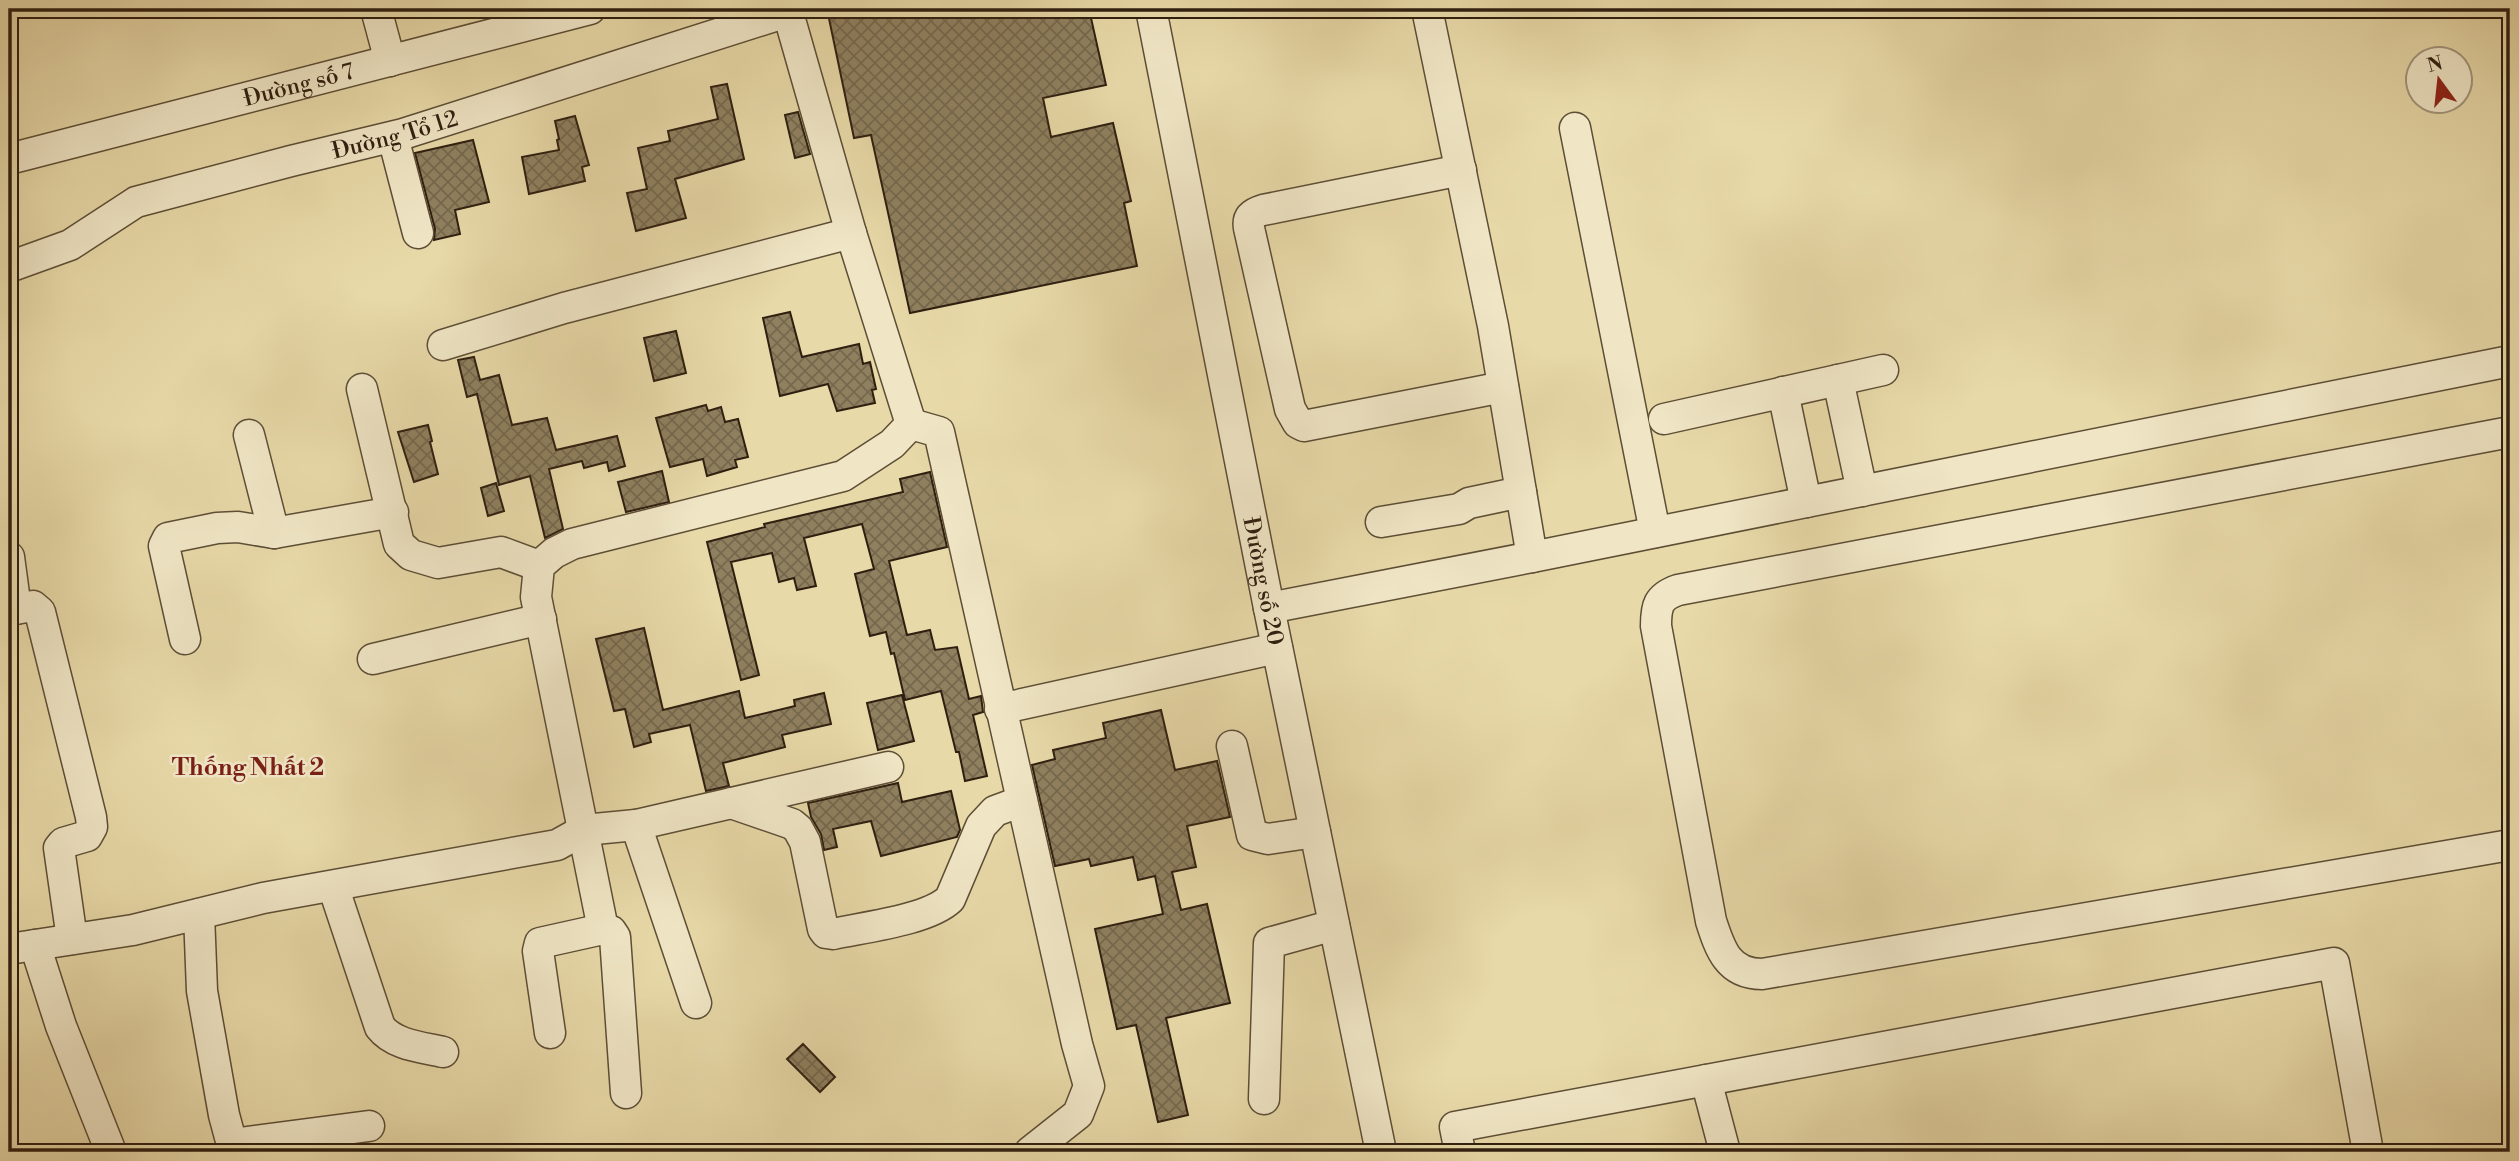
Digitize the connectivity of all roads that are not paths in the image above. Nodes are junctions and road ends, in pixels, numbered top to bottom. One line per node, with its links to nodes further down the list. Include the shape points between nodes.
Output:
1 (376, 9): 6 (street)
2 (590, 9): 6 (street, Đường số 7)
3 (1151, 9): 35 (street, Đường số 20)
4 (1427, 9): 10 (street)
5 (787, 10): 8 (street, Đường Tổ 12); 12 (street)
6 (390, 61): 9 (street, Đường số 7)
7 (1575, 128): 31 (street)
8 (393, 137): 11 (street); 13 (street, Đường Tổ 12, via 136,202 70,245)
9 (9, 159)
10 (1461, 170): 18 (street); 18 (street, via 1263,210 1251,217 1249,228 1290,410 1298,423 1304,426)
11 (418, 233)
12 (851, 233): 14 (street, via 564,308); 22 (street)
13 (9, 267)
14 (443, 345)
15 (2510, 361): 25 (street)
16 (1884, 370): 17 (street)
17 (1838, 380): 20 (street); 25 (street)
18 (1503, 387): 26 (street)
19 (362, 389): 28 (street)
20 (1783, 392): 21 (street); 27 (street)
21 (1664, 419)
22 (911, 424): 34 (street, via 892,444 843,476 572,544); 41 (street, via 939,432)
23 (2510, 432): 49 (street, via 1678,590 1659,600 1656,608 1712,921 1728,959 1748,974)
24 (249, 435): 30 (street)
25 (1862, 491): 27 (street)
26 (1521, 492): 29 (street, via 1459,509); 32 (street)
27 (1807, 502): 31 (street)
28 (393, 512): 30 (street); 34 (street, via 399,544 411,555 438,563 501,552)
29 (1381, 522)
30 (274, 533): 38 (street, via 217,528 165,541)
31 (1655, 533): 32 (street)
32 (1532, 557): 35 (street)
33 (9, 558): 36 (street)
34 (539, 566): 37 (street, via 536,597)
35 (1269, 608): 39 (street, Đường số 20)
36 (12, 609): 54 (street, via 33,606 40,612 91,817 87,836 59,848)
37 (541, 619): 40 (street); 47 (street)
38 (185, 639)
39 (1277, 648): 41 (street); 48 (street, Đường số 20)
40 (373, 659)
41 (1000, 709): 44 (street)
42 (1232, 746): 48 (street, via 1252,835 1268,839)
43 (888, 767): 45 (street)
44 (1022, 801): 45 (street, via 995,811 981,826 943,906 926,914 833,934 821,923 799,829); 65 (street, via 1089,1086 1078,1114)
45 (731, 803): 46 (street)
46 (636, 825): 47 (street); 56 (street)
47 (584, 830): 50 (street, via 557,845); 53 (street)
48 (1314, 831): 52 (street, Đường số 20)
49 (2510, 845)
50 (333, 886): 51 (street); 58 (street, via 380,1027 395,1040)
51 (199, 914): 54 (street); 63 (street, via 202,991)
52 (1334, 925): 61 (street, via 1269,943); 66 (street, Đường số 20)
53 (603, 929): 57 (street, via 540,943); 60 (street, via 615,937)
54 (72, 939): 55 (street)
55 (22, 947): 64 (street)
56 (696, 1003)
57 (550, 1033)
58 (443, 1052)
59 (1706, 1080): 67 (street, via 1455,1127); 68 (street); 69 (street, via 2334,963)
60 (626, 1093)
61 (1264, 1099)
62 (369, 1126): 63 (street)
63 (233, 1148)
64 (111, 1152)
65 (1030, 1152)
66 (1381, 1152)
67 (1460, 1152)
68 (1725, 1152)
69 (2368, 1152)

